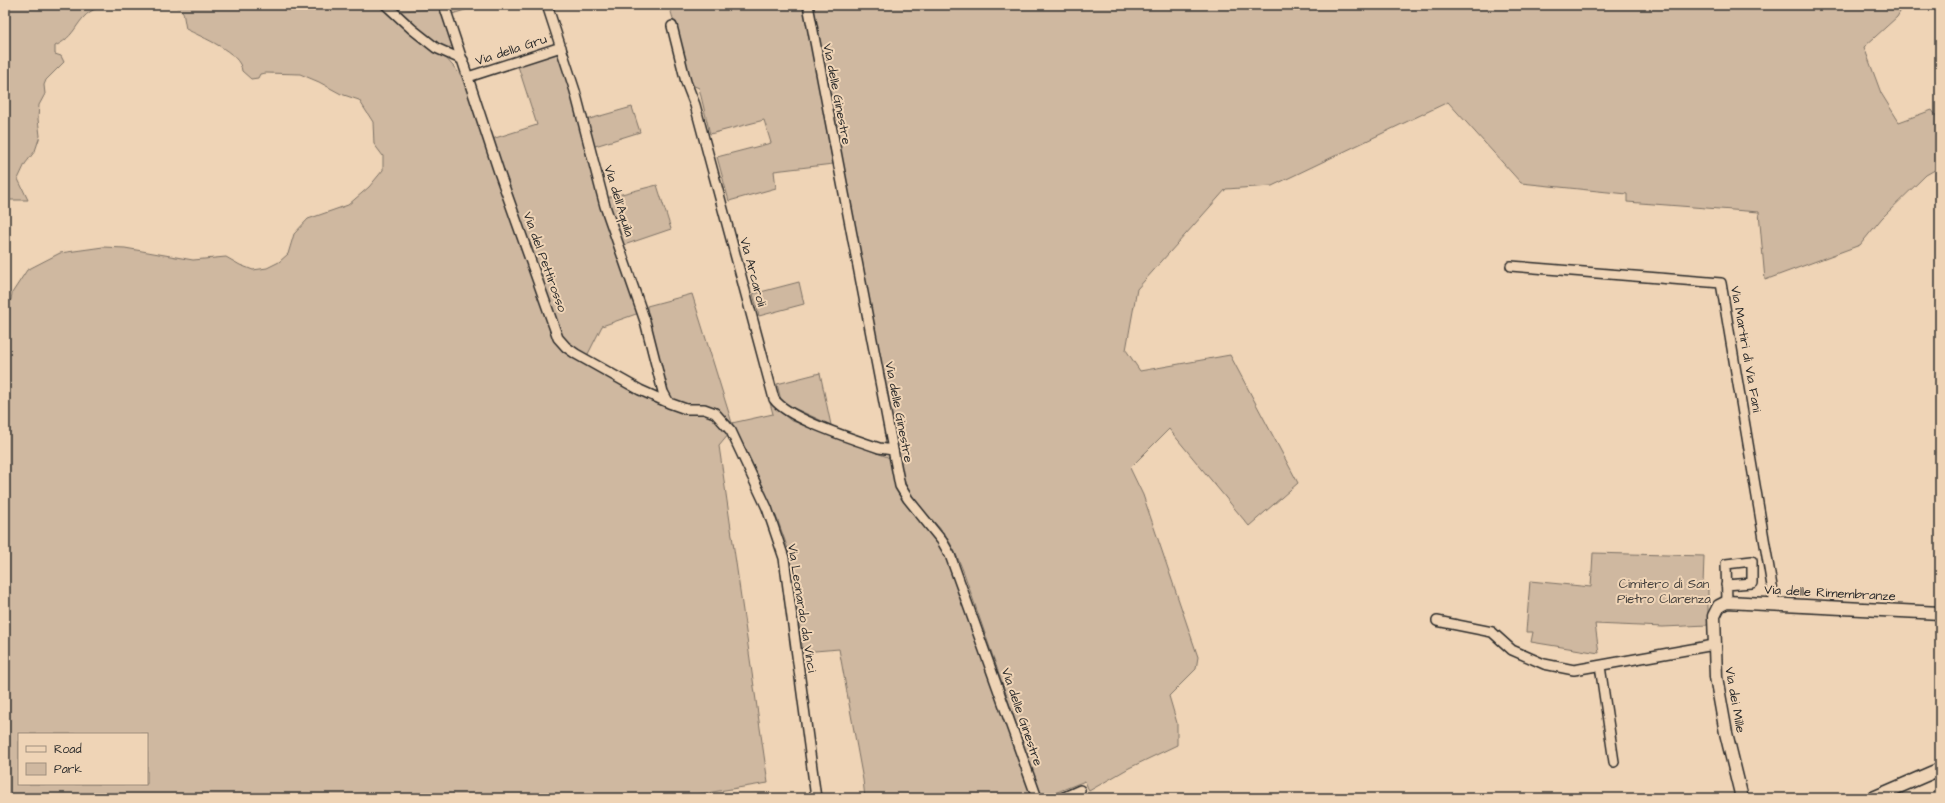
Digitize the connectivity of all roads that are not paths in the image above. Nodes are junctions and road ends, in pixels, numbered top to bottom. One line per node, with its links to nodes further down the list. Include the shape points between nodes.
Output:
1 (386, 5): 7 (street, via 436,48)
2 (444, 5): 7 (street, Via del Pettirosso)
3 (547, 5): 6 (street, Via dell'Aquila)
4 (808, 5): 14 (street, Via delle Ginestre)
5 (672, 26): 14 (street, Via Arcaroli, via 774,399 792,415 880,448)
6 (561, 47): 8 (street, Via della Gru); 10 (street, Via dell'Aquila, via 605,206 645,321)
7 (463, 60): 8 (street, Via del Pettirosso)
8 (468, 77): 11 (street, Via del Pettirosso, via 558,338 576,354)
9 (1511, 266): 17 (street, Via Martiri di Via Fani, via 1721,282)
10 (660, 378): 11 (street, via 655,388); 12 (street, Via dell'Aquila)
11 (645, 393): 12 (street, Via del Pettirosso)
12 (669, 403): 13 (street, Via del Pettirosso, via 686,409 704,409 716,413)
13 (731, 431): 25 (street, Via Leonardo da Vinci, via 767,508 784,558)
14 (893, 450): 26 (street, Via delle Ginestre, via 903,493 942,541 959,577)
15 (1726, 585): 16 (street)
16 (1723, 604): 17 (main road, Via delle Rimembranze); 20 (main road, Via dei Mille, via 1714,616)
17 (1775, 604): 18 (main road, Via delle Rimembranze)
18 (1940, 613)
19 (1437, 621): 21 (street, via 1492,632 1512,650 1544,664 1574,670)
20 (1714, 645): 21 (street); 28 (main road, Via dei Mille, via 1720,707)
21 (1600, 666): 22 (street)
22 (1614, 762)
23 (1940, 769): 29 (main road)
24 (1080, 790): 27 (street)
25 (816, 798)
26 (1036, 798)
27 (1062, 798)
28 (1742, 798)
29 (1873, 798)

